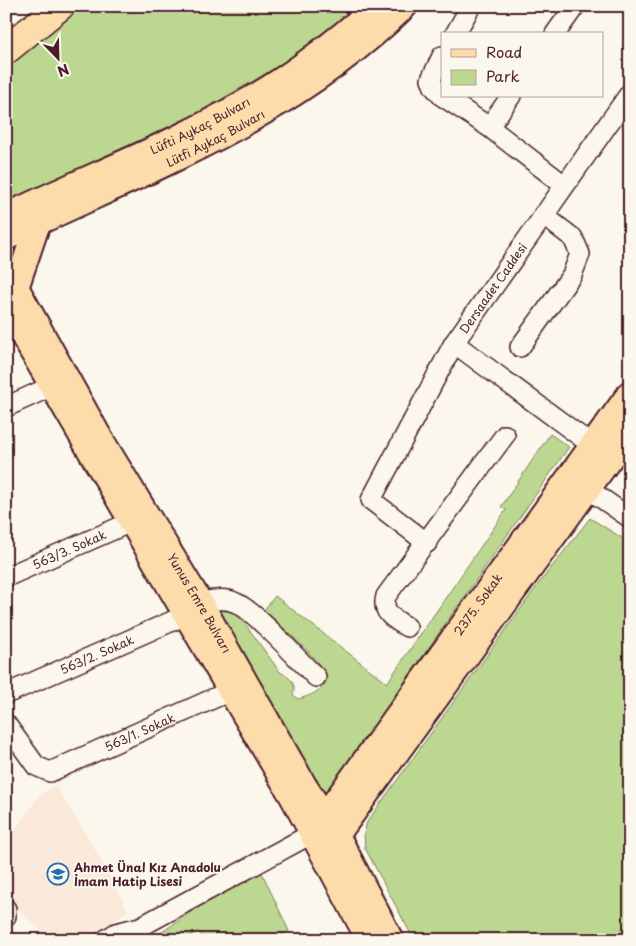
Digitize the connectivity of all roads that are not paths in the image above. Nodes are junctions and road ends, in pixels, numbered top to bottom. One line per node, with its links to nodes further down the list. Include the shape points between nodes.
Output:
1 (60, 6): 8 (highway)
2 (376, 6): 17 (main road, Lüfti Aykaç Bulvarı, via 314,56 241,105)
3 (405, 6): 18 (main road, Lütfi Aykaç Bulvarı, via 352,52 271,110 199,149)
4 (471, 6): 6 (street)
5 (575, 6): 7 (street)
6 (456, 32)
7 (556, 32)
8 (6, 50)
9 (441, 58): 11 (street, via 431,79)
10 (630, 94): 15 (street, Dersaadet Caddesi)
11 (441, 95)
12 (445, 98): 14 (street)
13 (510, 98): 14 (street)
14 (489, 127): 15 (street)
15 (564, 185): 16 (street, Dersaadet Caddesi)
16 (543, 215): 21 (street, Dersaadet Caddesi); 22 (street, via 572,238 580,254 572,275)
17 (6, 216)
18 (38, 223): 19 (main road, Lütfi Aykaç Bulvarı); 20 (main road)
19 (6, 238)
20 (10, 288): 23 (main road, Yunus Emre Bulvarı)
21 (454, 343): 29 (street, Dersaadet Caddesi); 33 (street, via 372,500)
22 (520, 347)
23 (59, 382): 25 (street); 28 (main road, Yunus Emre Bulvarı)
24 (630, 393): 29 (main road, 2375. Sokak)
25 (6, 407)
26 (630, 432): 30 (main road, 2375. Sokak)
27 (504, 436): 33 (street)
28 (92, 440): 32 (main road, Yunus Emre Bulvarı); 35 (main road, Yunus Emre Bulvarı)
29 (592, 444): 30 (main road, 2375. Sokak)
30 (579, 483): 31 (street); 41 (main road, 2375. Sokak)
31 (630, 518)
32 (130, 522): 34 (street, 563/3. Sokak); 35 (main road, Yunus Emre Bulvarı)
33 (428, 543): 36 (street, via 386,596 384,605 390,616)
34 (8, 571)
35 (193, 609): 37 (street, 563/2. Sokak, via 221,599 235,602 258,619); 38 (main road, Yunus Emre Bulvarı); 39 (street, 563/2. Sokak); 41 (main road, Yunus Emre Bulvarı, via 300,777)
36 (407, 627)
37 (316, 677)
38 (230, 691): 40 (street, 563/1. Sokak, via 50,772 36,766); 41 (main road, Yunus Emre Bulvarı)
39 (6, 694)
40 (6, 724)
41 (324, 833): 44 (street); 45 (main road, Yunus Emre Bulvarı); 47 (main road, Yunus Emre Bulvarı)
42 (6, 909): 43 (street)
43 (6, 916)
44 (135, 935): 46 (street, via 116,933)
45 (365, 938)
46 (105, 940)
47 (391, 940)

